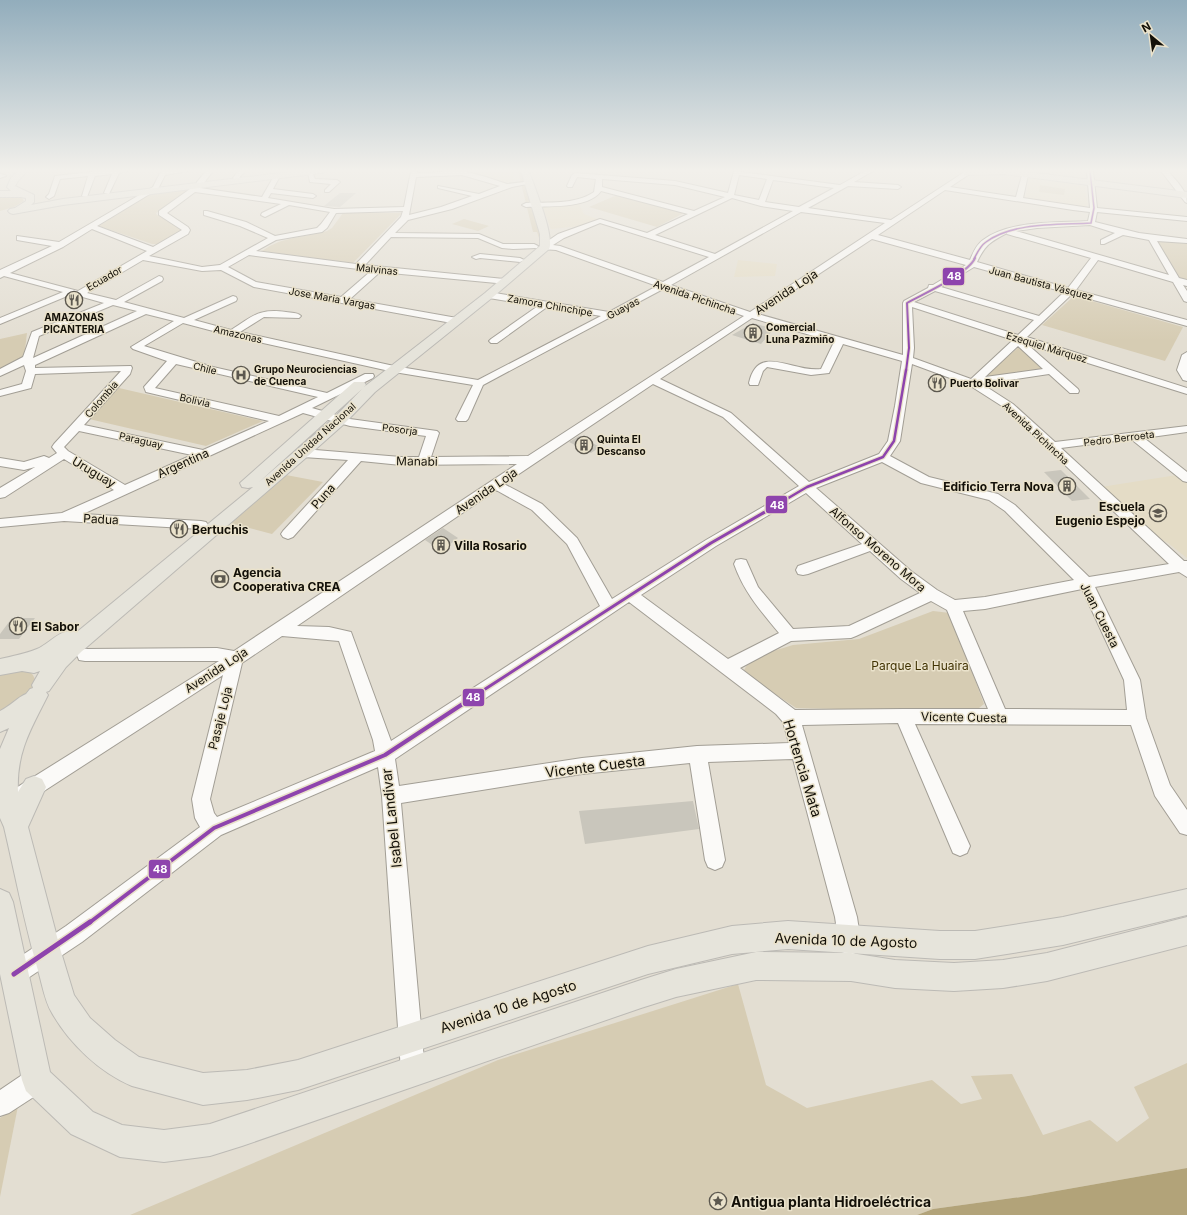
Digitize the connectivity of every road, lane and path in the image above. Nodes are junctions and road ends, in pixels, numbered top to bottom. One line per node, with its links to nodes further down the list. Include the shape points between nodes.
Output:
1 (91, 228): 28 (street)
2 (94, 228): 29 (street)
3 (183, 228): 29 (street, Ecuador, via 185,232)
4 (250, 228): 23 (street)
5 (322, 228): 23 (street)
6 (396, 228): 18 (street)
7 (543, 228): 17 (main road)
8 (583, 228): 20 (street)
9 (623, 228): 19 (street)
10 (665, 228): 19 (street)
11 (767, 228): 31 (street, Guayas)
12 (884, 228): 21 (street, Avenida Loja)
13 (1026, 228): 15 (street)
14 (1107, 228): 16 (street)
15 (1005, 231): 34 (street); 36 (street, via 985,242)
16 (1122, 232): 24 (street); 26 (street)
17 (545, 234): 20 (street); 27 (main road)
18 (389, 235): 27 (street, Avenida Pichincha, via 479,236 502,246 513,247); 38 (street)
19 (649, 235): 31 (street)
20 (562, 236): 27 (street)
21 (872, 236): 36 (street, Juan Bautista Vásquez); 60 (street, Avenida Loja)
22 (20, 238): 28 (street)
23 (274, 238): 30 (street)
24 (1152, 238): 25 (street); 39 (street)
25 (1187, 241)
26 (1104, 242)
27 (538, 244): 35 (main road, Avenida Unidad Nacional); 45 (main road, Avenida Unidad Nacional); 47 (street, Avenida Pichincha, via 557,248)
28 (60, 245): 42 (street)
29 (153, 250): 32 (street, Ecuador)
30 (249, 253): 37 (street); 38 (street, Malvinas)
31 (714, 256): 47 (street, Guayas)
32 (141, 257): 37 (street, via 202,269); 50 (street, Ecuador)
33 (476, 257): 35 (street)
34 (1096, 257): 41 (street); 49 (street)
35 (520, 260): 45 (main road, Avenida Unidad Nacional)
36 (972, 264): 48 (street); 49 (street, Juan Bautista Vásquez)
37 (222, 267): 54 (street, Jose Maria Vargas, via 254,284)
38 (358, 267): 40 (street, Malvinas)
39 (1170, 268): 41 (street, via 1161,271); 44 (street)
40 (378, 269): 45 (street, Malvinas); 54 (street)
41 (1138, 270): 44 (street)
42 (1, 274): 50 (street, Amazonas)
43 (159, 279): 55 (street)
44 (1176, 280): 46 (street); 53 (street)
45 (500, 282): 51 (main road, Avenida Unidad Nacional); 62 (main road, Avenida Unidad Nacional)
46 (1187, 283)
47 (663, 286): 59 (street, Guayas); 60 (street, Avenida Pichincha)
48 (932, 287): 56 (street); 63 (street)
49 (1070, 290): 63 (street); 66 (street, Juan Bautista Vásquez)
50 (76, 292): 55 (street, Amazonas); 65 (street, Ecuador)
51 (489, 295): 57 (street, Zamora Chinchipe); 62 (main road, Avenida Unidad Nacional)
52 (233, 299): 64 (street)
53 (1187, 299)
54 (342, 301): 62 (street, Jose Maria Vargas)
55 (115, 302): 58 (street, Amazonas); 74 (street, Ecuador, via 35,334)
56 (907, 303): 68 (street, Ezequiel Márquez); 72 (street)
57 (546, 304): 59 (street, Zamora Chinchipe); 70 (street)
58 (147, 310): 64 (street, Amazonas); 74 (street)
59 (610, 315): 81 (street, Guayas)
60 (750, 315): 69 (street, Avenida Pichincha); 79 (street, Avenida Loja)
61 (296, 316): 67 (street, via 262,314)
62 (451, 319): 75 (main road, Avenida Unidad Nacional)
63 (1040, 319): 68 (street)
64 (183, 320): 67 (street, Amazonas); 73 (street, Chile, via 136,347)
65 (0, 321)
66 (1187, 323)
67 (232, 332): 75 (street, Amazonas)
68 (1020, 338): 76 (street, via 1023,346); 80 (street); 83 (street, Ezequiel Márquez)
69 (839, 340): 72 (street, Avenida Pichincha); 82 (street, via 825,371 809,372 766,364 761,365 756,371)
70 (494, 341)
71 (1187, 355): 78 (street)
72 (907, 358): 80 (street, Avenida Pichincha); 100 (street, via 894,441)
73 (174, 360): 87 (street, Chile); 91 (street, Bolivia, via 149,387 150,390)
74 (29, 364): 77 (street); 86 (street, via 26,387); 93 (street, Colombia, via 127,368)
75 (381, 371): 81 (street, Amazonas); 87 (street, Argentina); 89 (main road, Avenida Unidad Nacional); 92 (main road, Avenida Unidad Nacional, via 370,389)
76 (1050, 371): 80 (street); 84 (street)
77 (0, 373)
78 (1184, 374): 83 (street)
79 (653, 380): 102 (street, Avenida Loja); 107 (street, Alfonso Moreno Mora, via 727,416)
80 (974, 382): 96 (street, Avenida Pichincha, via 1009,406)
81 (480, 383): 90 (street)
82 (754, 383)
83 (1164, 383): 85 (street, Ezequiel Márquez)
84 (1074, 391)
85 (1187, 391)
86 (0, 393)
87 (327, 396): 88 (street, Argentina)
88 (302, 409): 89 (street); 91 (street, Argentina)
89 (321, 417): 92 (street); 112 (main road, Avenida Unidad Nacional)
90 (462, 419)
91 (280, 420): 99 (street, Argentina)
92 (339, 422): 97 (main road, Avenida Unidad Nacional); 103 (street, Posorja, via 433,434)
93 (78, 427): 98 (street, Colombia, via 58,447); 99 (street, Paraguay)
94 (1187, 429): 95 (street, Pedro Berroeta)
95 (1134, 436): 96 (street, Pedro Berroeta); 105 (street)
96 (1051, 446): 116 (street, Avenida Pichincha)
97 (303, 453): 101 (street, Manabi); 118 (main road, Avenida Unidad Nacional)
98 (64, 454): 104 (street, via 24,466); 108 (street, Uruguay); 109 (street)
99 (205, 454): 108 (street, Argentina)
100 (883, 457): 107 (street); 119 (street, Juan Cuesta, via 925,480 993,497 1010,508)
101 (357, 458): 103 (street, Manabi); 113 (street, Puna)
102 (530, 460): 103 (street, Manabi); 106 (street, Avenida Loja)
103 (424, 461)
104 (0, 462)
105 (1187, 478)
106 (495, 484): 123 (street, via 537,507 572,541); 124 (street, Avenida Loja)
107 (807, 487): 114 (street, Alfonso Moreno Mora); 121 (street, via 711,543)
108 (124, 490): 110 (street, Argentina)
109 (0, 493)
110 (64, 517): 111 (street, Padua); 112 (street, Padua)
111 (0, 522)
112 (201, 525): 118 (main road, Avenida Unidad Nacional)
113 (288, 534)
114 (873, 545): 117 (street); 120 (street, Alfonso Moreno Mora)
115 (742, 564): 125 (street, via 753,591)
116 (1185, 569): 119 (street)
117 (803, 570)
118 (154, 573): 128 (main road, Avenida Unidad Nacional, via 55,650 35,659); 130 (main road, Avenida Unidad Nacional, via 54,666)
119 (1086, 583): 122 (street, via 985,603); 134 (street, Juan Cuesta, via 1132,680)
120 (932, 594): 122 (street, Alfonso Moreno Mora); 125 (street, via 851,632)
121 (630, 595): 123 (street); 129 (street, Hortencia Mata)
122 (953, 606): 132 (street)
123 (609, 608): 138 (street)
124 (280, 630): 127 (street, Avenida Loja); 138 (street, Isabel Landívar, via 345,636)
125 (789, 635): 129 (street)
126 (86, 655): 127 (street, via 217,654)
127 (235, 658): 139 (street, Avenida Loja); 143 (street, Pasaje Loja, via 201,799 204,818)
128 (8, 664): 130 (main road, via 30,664 37,667 43,678)
129 (727, 667): 133 (street, Hortencia Mata)
130 (39, 690): 135 (main road, via 18,713); 141 (main road, Avenida 10 de Agosto, via 10,752 6,778)
131 (903, 716): 132 (street, Vicente Cuesta); 133 (street, Vicente Cuesta); 144 (street)
132 (1000, 717): 134 (street, Vicente Cuesta)
133 (791, 718): 136 (street, Hortencia Mata)
134 (1137, 718): 142 (street, Juan Cuesta, via 1162,790)
135 (0, 722)
136 (800, 751): 137 (street, Vicente Cuesta); 149 (street, Hortencia Mata)
137 (697, 754): 140 (street, Vicente Cuesta, via 582,766); 145 (street)
138 (385, 755): 140 (street, Isabel Landívar); 143 (street)
139 (34, 787): 141 (main road, via 27,799)
140 (390, 796): 153 (street, Isabel Landívar)
141 (8, 814): 150 (main road, Avenida 10 de Agosto)
142 (1187, 826)
143 (214, 828): 150 (street)
144 (960, 846)
145 (714, 860)
146 (0, 902): 152 (main road)
147 (1187, 902): 149 (main road, Avenida 10 de Agosto, via 1063,931 975,945)
148 (1187, 931): 151 (main road, via 1047,967 1003,974 954,977 895,974)
149 (850, 938): 151 (street, Hortencia Mata); 153 (main road, Avenida 10 de Agosto, via 788,935 732,940 648,960)
150 (47, 952): 152 (street); 153 (main road, Avenida 10 de Agosto, via 62,1003 80,1028 100,1047 132,1071 189,1086 203,1089 247,1085 298,1075)
151 (851, 967): 154 (main road, via 756,966 706,976 641,994)
152 (14, 974): 155 (main road)
153 (409, 1038): 154 (street, Isabel Landívar)
154 (413, 1071): 155 (main road, via 210,1140 164,1146 120,1140 82,1123)
155 (37, 1080): 156 (street)
156 (0, 1104)

